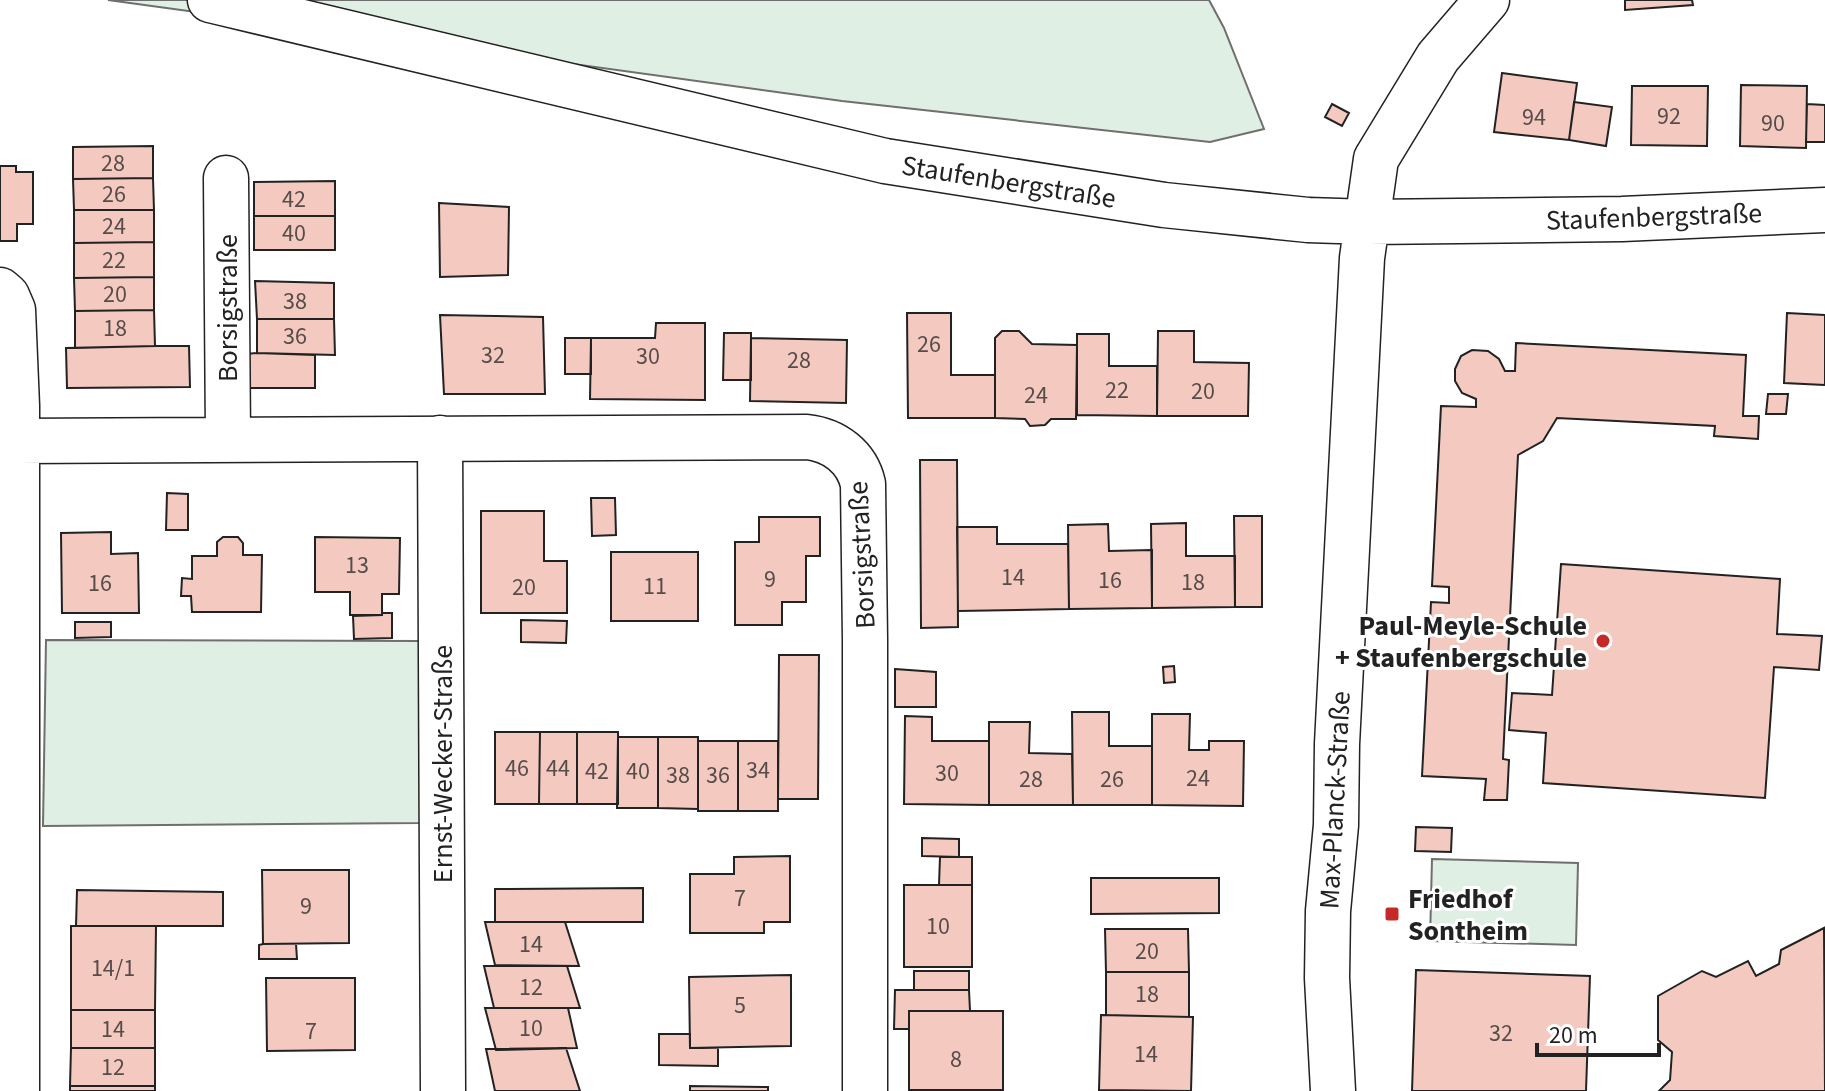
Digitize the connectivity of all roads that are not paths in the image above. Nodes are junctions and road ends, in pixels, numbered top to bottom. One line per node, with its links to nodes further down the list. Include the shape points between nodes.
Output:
1 (210, 0): 5 (street, Staufenbergstraße, via 885,161 1164,205)
2 (1487, 0): 5 (street, Max-Planck-Straße, via 1438,57 1376,159)
3 (226, 178): 8 (street, Borsigstraße)
4 (1825, 210): 5 (street, Staufenbergstraße)
5 (1369, 222): 13 (street, Max-Planck-Straße, via 1361,270 1328,911)
6 (0, 290): 9 (street, via 13,310)
7 (440, 438): 8 (street, Borsigstraße); 11 (street, Ernst-Wecker-Straße); 12 (street, Borsigstraße, via 815,438 846,453 860,471)
8 (228, 439): 9 (street, Borsigstraße)
9 (17, 441): 10 (street)
10 (17, 1091)
11 (443, 1091)
12 (865, 1091)
13 (1333, 1091)

